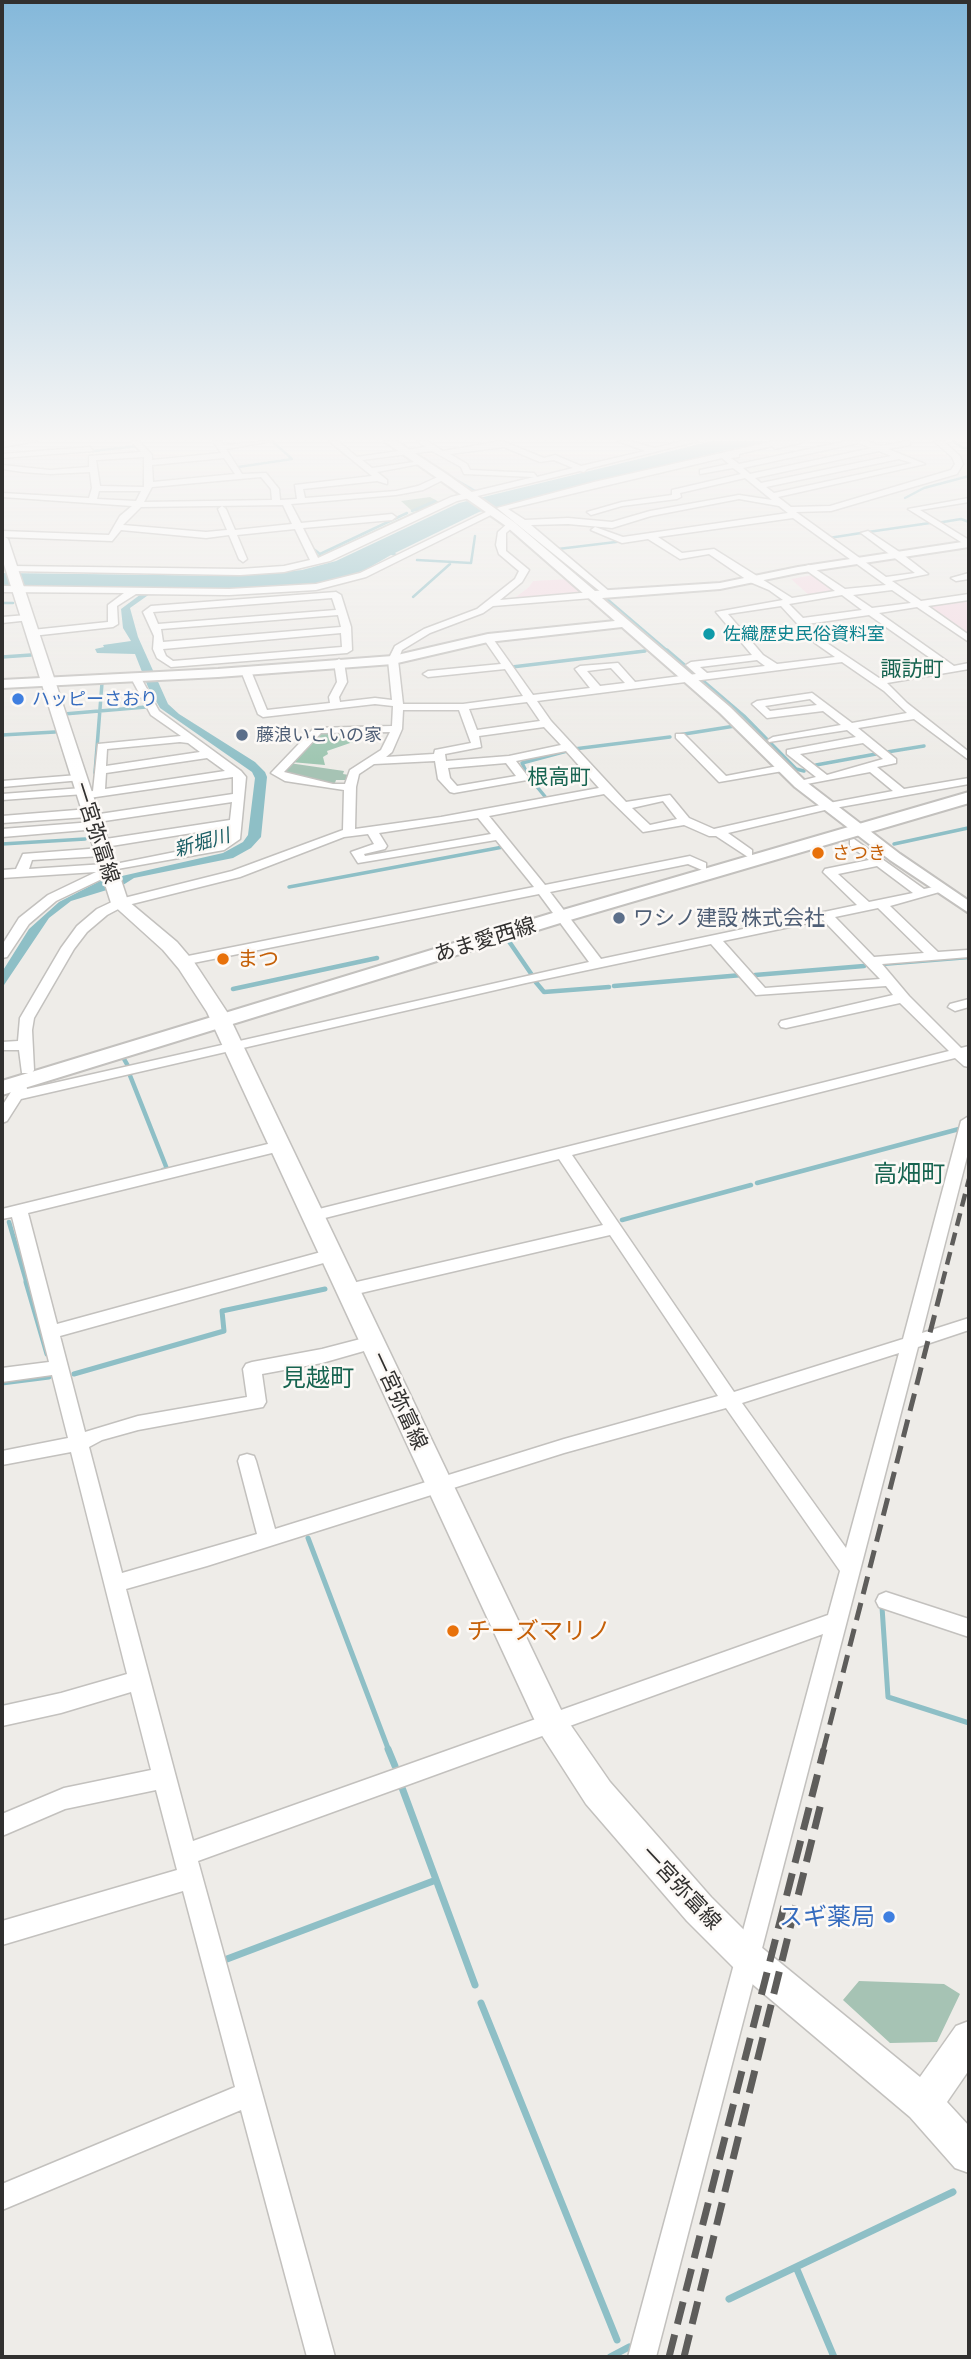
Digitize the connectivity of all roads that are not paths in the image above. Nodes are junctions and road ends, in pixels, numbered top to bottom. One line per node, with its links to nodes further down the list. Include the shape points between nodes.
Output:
1 (35, 551): 16 (street)
2 (239, 551): 17 (street)
3 (310, 551): 19 (street)
4 (343, 551): 19 (street)
5 (412, 551): 27 (street, via 330,585 240,592)
6 (503, 551): 35 (street, via 522,566 523,575)
7 (544, 551): 31 (street)
8 (550, 551): 29 (street)
9 (673, 551): 10 (street, via 680,556)
10 (710, 551)
11 (711, 551): 23 (street)
12 (842, 551): 18 (street)
13 (891, 551): 15 (street)
14 (923, 551): 15 (street)
15 (897, 555): 18 (street); 24 (street, via 923,574)
16 (6, 556): 19 (street, via 257,571); 26 (main road, 一宮弥富線)
17 (243, 559)
18 (855, 561): 20 (street); 24 (street)
19 (315, 562)
20 (809, 568): 23 (street); 28 (street)
21 (969, 576): 22 (street)
22 (956, 578)
23 (753, 580): 29 (street); 34 (street, via 772,588)
24 (883, 580): 25 (street)
25 (893, 587): 28 (street); 36 (street)
26 (14, 590): 27 (street); 30 (street); 43 (main road, 一宮弥富線)
27 (137, 590): 43 (street, via 113,605 113,624)
28 (846, 593): 34 (street); 37 (street)
29 (607, 594): 31 (street)
30 (2, 595)
31 (592, 595): 35 (street); 42 (street)
32 (969, 597): 36 (street)
33 (264, 601): 38 (street, via 336,595); 39 (street); 44 (street, via 151,609 148,612)
34 (786, 602): 41 (street); 50 (street, via 721,612)
35 (491, 603): 52 (street, via 470,616 417,635 398,648)
36 (918, 604): 37 (street); 48 (street)
37 (873, 611): 41 (street); 58 (street)
38 (341, 612): 39 (street); 45 (street)
39 (268, 618): 44 (street); 46 (street)
40 (2, 620): 43 (street)
41 (798, 622): 51 (street)
42 (624, 623): 47 (street); 62 (street)
43 (29, 626): 64 (main road, 一宮弥富線)
44 (155, 627): 49 (street)
45 (346, 630): 46 (street); 53 (street, via 347,650)
46 (273, 636): 49 (street); 53 (street)
47 (488, 638): 52 (street); 55 (street)
48 (969, 639)
49 (158, 645): 60 (street)
50 (759, 657): 57 (street); 62 (street, via 691,665)
51 (842, 659): 57 (street); 65 (street)
52 (393, 660): 54 (street); 71 (street)
53 (279, 662): 54 (street); 59 (street); 60 (street)
54 (339, 662): 70 (street, via 342,682 334,697)
55 (507, 666): 61 (street); 69 (street)
56 (969, 666): 58 (street)
57 (774, 667): 62 (street)
58 (952, 669): 65 (street)
59 (246, 671): 60 (street); 70 (street, via 264,714)
60 (168, 672): 63 (street)
61 (428, 674)
62 (696, 676): 67 (street); 92 (street)
63 (137, 678): 64 (street); 82 (street, via 155,713)
64 (48, 681): 66 (street); 102 (main road, 一宮弥富線)
65 (877, 682): 74 (street)
66 (2, 684)
67 (632, 685): 68 (street); 68 (street, via 614,665 580,669)
68 (597, 689): 69 (street)
69 (529, 699): 72 (street); 75 (street)
70 (337, 706): 71 (street, via 375,701); 78 (street)
71 (398, 706): 72 (street); 77 (street)
72 (463, 707): 79 (street)
73 (825, 708): 73 (street, via 812,696 757,704 767,715); 76 (street)
74 (916, 715): 76 (street); 87 (street)
75 (547, 723): 79 (street); 85 (street)
76 (848, 726): 81 (street); 83 (street)
77 (397, 729): 78 (street); 89 (street, via 386,752)
78 (337, 730): 100 (street, via 318,730 277,773)
79 (473, 734): 90 (street, via 477,745 439,751)
80 (680, 736): 92 (street, via 723,780)
81 (864, 739): 93 (street, via 891,761 868,765); 96 (street, via 791,752)
82 (191, 740): 84 (street); 86 (street)
83 (773, 740)
84 (154, 743): 91 (street); 94 (street, via 102,746)
85 (567, 747): 88 (street); 104 (street)
86 (209, 754): 91 (street); 95 (street)
87 (969, 757)
88 (509, 759): 90 (street); 103 (street)
89 (374, 761): 90 (street); 100 (street, via 354,772)
90 (441, 761): 103 (street, via 444,779 454,790)
91 (160, 762): 94 (street)
92 (783, 768): 99 (street)
93 (872, 768): 96 (street); 105 (street)
94 (101, 770): 102 (street)
95 (237, 773): 102 (street); 107 (street)
96 (824, 778): 99 (street)
97 (969, 781): 105 (street)
98 (2, 784): 102 (street)
99 (800, 784): 110 (street)
100 (350, 787): 121 (street)
101 (969, 788): 119 (main road, あま愛西線)
102 (86, 789): 106 (street); 112 (main road, 一宮弥富線)
103 (531, 790): 104 (street); 111 (street)
104 (607, 790): 109 (street)
105 (902, 793): 110 (street)
106 (2, 797)
107 (239, 797): 112 (street); 116 (street)
108 (969, 797): 119 (main road, あま愛西線)
109 (623, 806): 115 (street, via 648,829); 115 (street, via 666,797)
110 (829, 807): 118 (street); 119 (street)
111 (481, 813): 114 (street); 122 (street)
112 (91, 819): 113 (street); 120 (street); 124 (main road, 一宮弥富線)
113 (2, 820)
114 (441, 821): 117 (street); 123 (street)
115 (685, 821): 118 (street)
116 (237, 822): 124 (street); 130 (street, via 234,839 225,846)
117 (372, 831): 121 (street); 123 (street, via 381,846 357,852 362,860)
118 (719, 832): 125 (street)
119 (854, 832): 125 (main road, あま愛西線); 126 (street); 131 (street); 137 (main road, あま愛西線)
120 (2, 833)
121 (349, 833): 130 (street, via 236,874)
122 (500, 836): 123 (street); 132 (street)
123 (455, 844)
124 (100, 848): 128 (street, via 27,857); 130 (main road, 一宮弥富線)
125 (748, 853): 127 (main road, あま愛西線)
126 (877, 862): 133 (street); 135 (street, via 829,873)
127 (702, 866): 132 (street, via 690,860); 137 (main road, あま愛西線)
128 (21, 873): 129 (street); 130 (street)
129 (2, 874)
130 (112, 881): 140 (street, via 52,898 24,920); 143 (main road, 一宮弥富線); 150 (street, via 27,1018)
131 (939, 888): 133 (street); 136 (street)
132 (542, 889): 137 (street); 143 (street)
133 (921, 893): 134 (street)
134 (881, 904): 135 (street); 142 (street)
135 (866, 907): 138 (street)
136 (969, 908)
137 (561, 913): 145 (street); 149 (main road, あま愛西線)
138 (826, 916): 139 (street); 144 (street)
139 (714, 940): 145 (street); 146 (street, via 761,992)
140 (2, 954)
141 (967, 954): 142 (street)
142 (935, 956): 144 (street)
143 (183, 961): 149 (main road, 一宮弥富線)
144 (872, 961): 146 (street)
145 (597, 963): 149 (street)
146 (891, 982): 147 (street)
147 (904, 999): 148 (street); 152 (street)
148 (786, 1024)
149 (223, 1027): 153 (main road, あま愛西線); 156 (main road, 一宮弥富線)
150 (27, 1045): 151 (street); 153 (street)
151 (2, 1046)
152 (966, 1055): 157 (street)
153 (14, 1083): 154 (street)
154 (2, 1118)
155 (969, 1125): 166 (street)
156 (280, 1146): 158 (street); 159 (main road, 一宮弥富線)
157 (563, 1153): 159 (street); 160 (street)
158 (10, 1213): 164 (street)
159 (313, 1216): 161 (main road, 一宮弥富線)
160 (615, 1228): 162 (street); 169 (street)
161 (331, 1255): 162 (main road, 一宮弥富線); 164 (street)
162 (348, 1290): 165 (main road, 一宮弥富線)
163 (969, 1324): 166 (street)
164 (51, 1332): 167 (street)
165 (372, 1342): 170 (street, via 252,1370 257,1402 138,1423); 173 (main road, 一宮弥富線)
166 (911, 1343): 169 (street); 175 (street)
167 (60, 1367): 168 (street); 170 (street)
168 (2, 1375)
169 (730, 1400): 173 (street); 175 (street)
170 (79, 1443): 171 (street); 176 (street)
171 (2, 1458)
172 (247, 1461): 174 (street)
173 (438, 1486): 174 (street); 182 (main road, 一宮弥富線)
174 (268, 1539): 176 (street)
175 (849, 1568): 178 (street)
176 (116, 1583): 180 (street)
177 (886, 1601): 179 (street)
178 (838, 1620): 182 (street); 187 (street)
179 (969, 1628)
180 (140, 1680): 181 (street); 183 (street)
181 (2, 1716)
182 (552, 1724): 185 (street); 187 (main road, 一宮弥富線, via 598,1793 644,1849)
183 (164, 1778): 184 (street, via 64,1798); 185 (street)
184 (2, 1825)
185 (188, 1866): 186 (street); 189 (street)
186 (2, 1933)
187 (748, 1959): 190 (main road, 一宮弥富線); 194 (street)
188 (969, 2039): 190 (main road)
189 (249, 2094): 192 (street); 193 (street)
190 (923, 2104): 191 (main road, 一宮弥富線)
191 (969, 2154)
192 (2, 2197)
193 (321, 2357)
194 (642, 2357)

